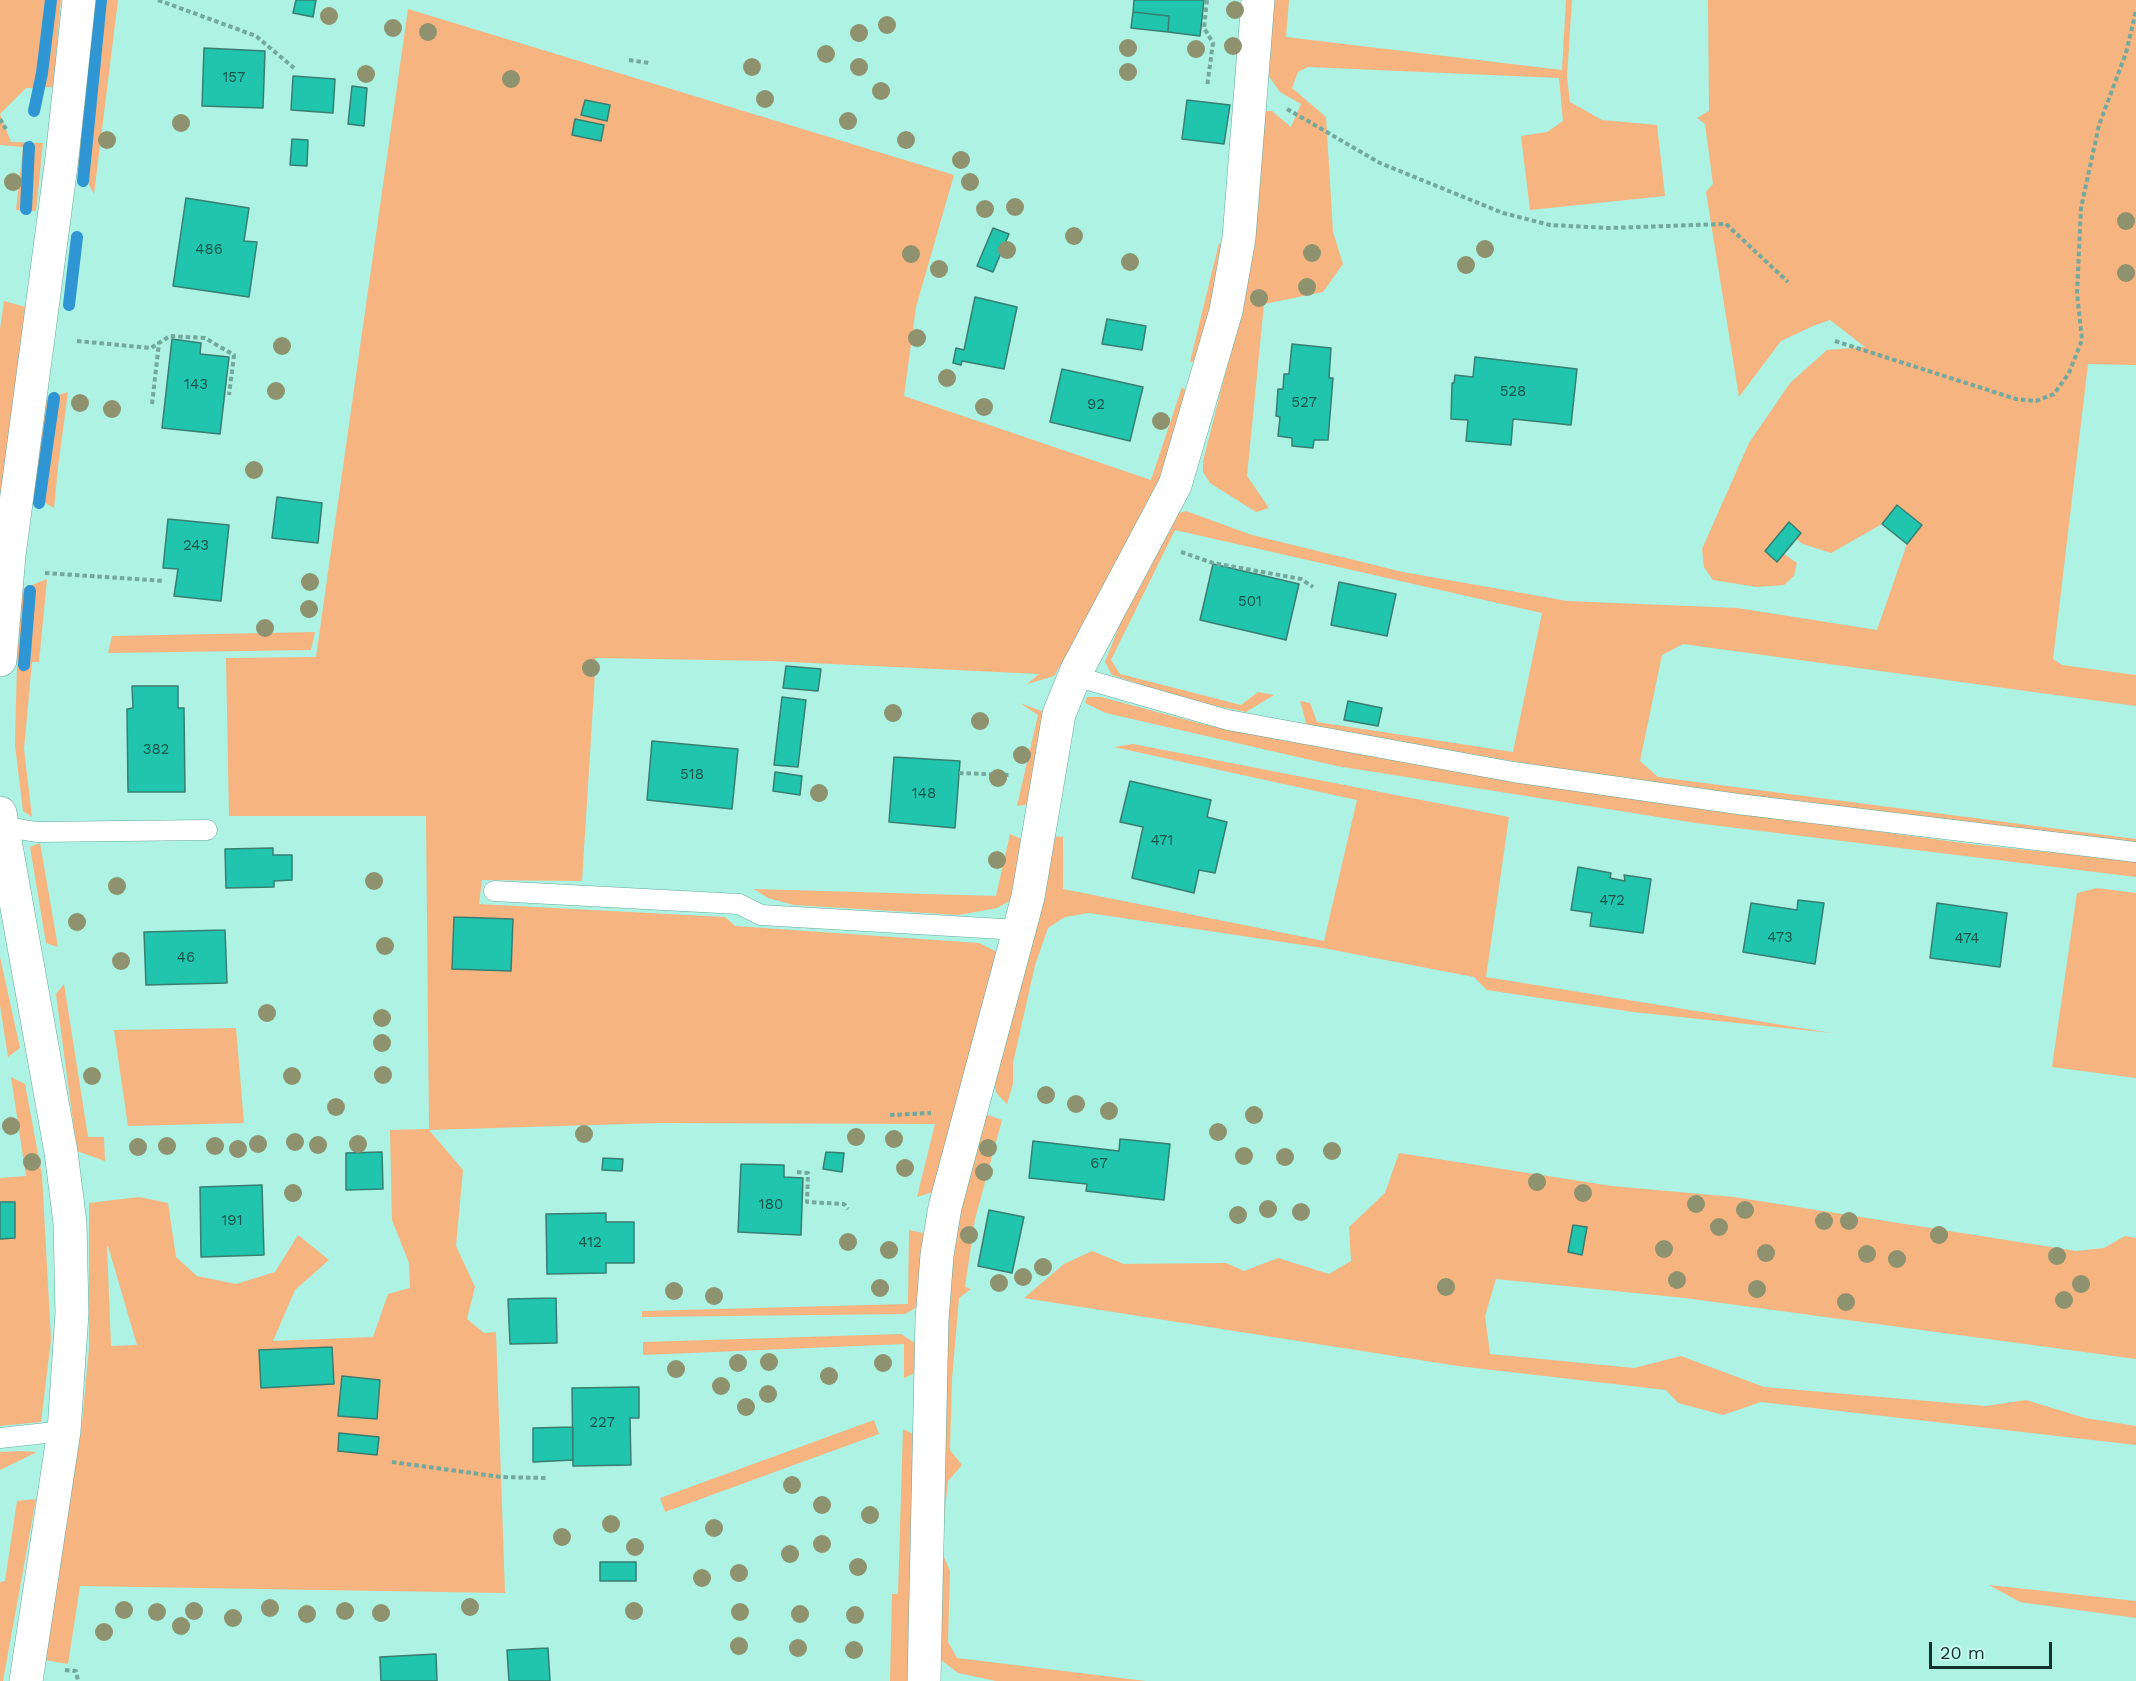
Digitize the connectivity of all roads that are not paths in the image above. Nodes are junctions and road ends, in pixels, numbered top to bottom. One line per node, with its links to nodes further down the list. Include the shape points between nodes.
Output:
1 (79, 0): 3 (street, via 9,555)
2 (1258, 0): 4 (street, via 1239,238 1209,377 1175,485)
3 (0, 660)
4 (1074, 676): 8 (lane, via 1228,720 1513,772 1738,804); 10 (street, via 1059,714)
5 (0, 813): 6 (street)
6 (0, 826): 7 (lane, via 38,832); 11 (street, via 31,977 70,1224 72,1313)
7 (207, 830)
8 (2136, 852)
9 (494, 891): 10 (lane, via 739,904 761,915)
10 (1020, 930): 14 (street, via 945,1207 937,1255 932,1320)
11 (64, 1431): 12 (lane); 13 (street)
12 (0, 1438)
13 (26, 1681)
14 (924, 1681)

